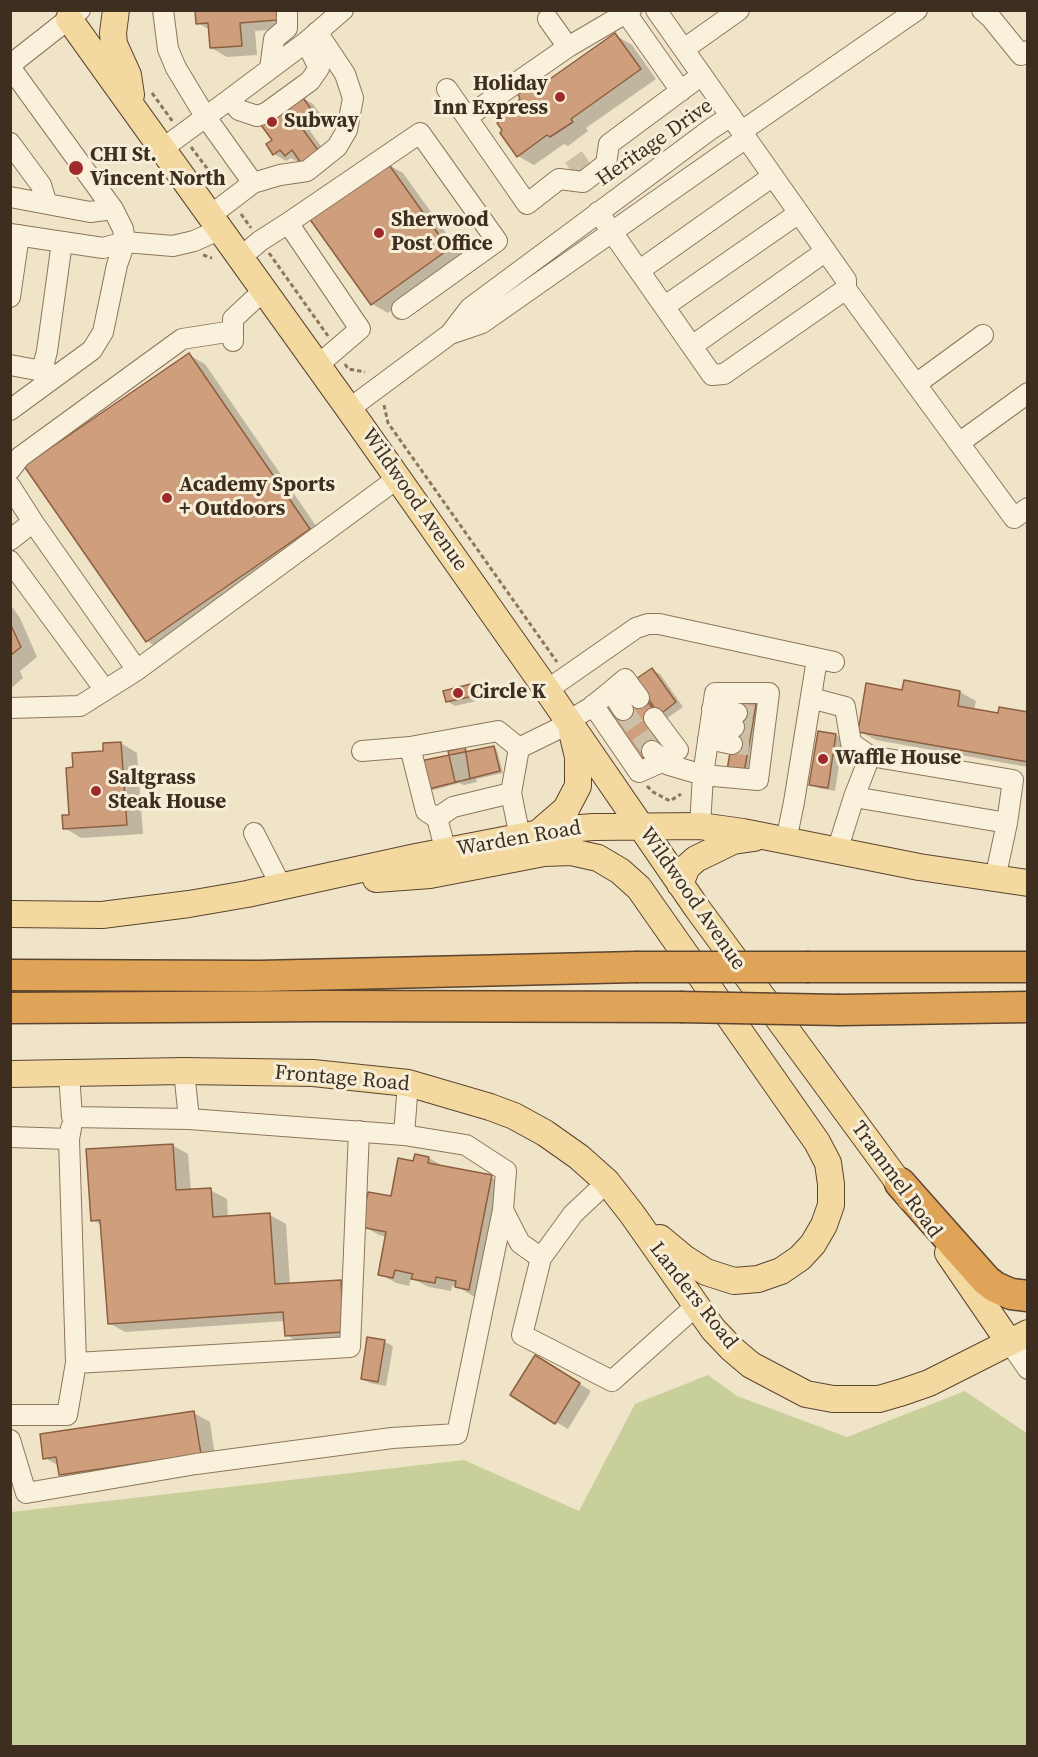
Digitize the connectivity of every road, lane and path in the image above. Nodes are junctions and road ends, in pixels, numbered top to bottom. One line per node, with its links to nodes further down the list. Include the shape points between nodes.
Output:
1 (116, 10): 23 (main road, via 114,44 128,75)
2 (163, 10): 24 (street, via 168,49)
3 (287, 10): 18 (street, via 287,28 274,39)
4 (343, 10): 13 (street)
5 (656, 10): 15 (street)
6 (739, 10): 15 (street)
7 (917, 10): 11 (street)
8 (982, 10): 16 (street)
9 (628, 12): 14 (street); 21 (street)
10 (71, 14): 17 (street); 23 (main road, Wildwood Avenue)
11 (896, 16): 26 (street)
12 (548, 19): 14 (street)
13 (312, 37): 18 (street); 22 (street, via 319,68 310,81 257,116 239,110); 30 (street, via 345,74 353,98 347,130 337,147 307,171)
14 (568, 47): 25 (street)
15 (684, 49): 19 (street)
16 (1025, 57)
17 (10, 66): 33 (street)
18 (270, 69): 22 (street)
19 (702, 75): 21 (street); 26 (street)
20 (447, 89): 25 (street)
21 (681, 91): 25 (street, via 602,149 606,164 583,182 565,175 527,204)
22 (230, 99): 24 (street)
23 (133, 110): 28 (main road, Wildwood Avenue)
24 (205, 116): 28 (street); 30 (street)
25 (467, 117)
26 (740, 128): 29 (street); 34 (street, Heritage Drive, via 711,129); 38 (street, Heritage Drive)
27 (10, 143): 32 (street, via 41,185)
28 (162, 148): 36 (main road, Wildwood Avenue)
29 (773, 176): 35 (street); 44 (street)
30 (254, 183): 36 (street)
31 (10, 197): 32 (street)
32 (47, 204): 33 (street, via 90,212)
33 (113, 208): 41 (street)
34 (598, 212): 38 (street); 50 (street, Heritage Drive, via 470,308)
35 (799, 213): 42 (street); 48 (street)
36 (216, 222): 41 (street, via 194,241 173,246); 43 (main road, Wildwood Avenue)
37 (288, 223): 43 (street); 49 (street, via 420,133 497,241); 54 (street, via 360,329)
38 (611, 231): 44 (street); 50 (street, Heritage Drive, via 482,323)
39 (15, 234): 40 (street); 47 (street)
40 (62, 242): 41 (street, via 103,248); 55 (street, via 46,351)
41 (125, 243): 55 (street, via 103,332 92,350)
42 (826, 251): 45 (street, via 846,280); 52 (street)
43 (241, 257): 46 (main road, Wildwood Avenue)
44 (640, 270): 48 (street)
45 (846, 289): 52 (street, via 724,374 712,375); 56 (street)
46 (264, 290): 54 (main road, Wildwood Avenue); 62 (street, via 233,319 233,336 182,339 20,458)
47 (10, 297)
48 (665, 306): 52 (street)
49 (402, 309)
50 (450, 334): 59 (street, Heritage Drive)
51 (983, 335): 56 (street)
52 (692, 346)
53 (10, 365): 55 (street)
54 (318, 365): 59 (main road, Wildwood Avenue)
55 (50, 373): 60 (street)
56 (916, 384): 61 (street)
57 (1028, 393): 61 (street)
58 (384, 405): 70 (path, via 388,423)
59 (349, 409): 63 (main road, Wildwood Avenue)
60 (10, 410)
61 (959, 443): 65 (street, via 1014,518)
62 (10, 470)
63 (398, 478): 69 (street); 70 (main road, Wildwood Avenue)
64 (10, 486): 66 (street)
65 (1028, 508)
66 (33, 522): 67 (street); 69 (street)
67 (10, 540)
68 (10, 561): 71 (street)
69 (137, 670): 71 (street)
70 (557, 683): 74 (street, via 636,628 659,624 826,660); 79 (main road, Wildwood Avenue)
71 (105, 690): 76 (street, via 80,706)
72 (611, 691): 73 (street, via 625,679); 75 (street); 77 (street)
73 (639, 698)
74 (811, 698): 86 (street, via 845,707 851,743); 99 (street, via 794,802)
75 (593, 705): 79 (street); 87 (street)
76 (10, 708)
77 (623, 710)
78 (654, 718): 85 (street, via 678,750)
79 (569, 722): 83 (street); 89 (main road, Wildwood Avenue); 98 (main road, via 578,757 578,786 566,809)
80 (710, 724): 81 (street); 81 (street); 81 (street, via 715,693 769,693); 88 (street)
81 (750, 730): 88 (street, via 758,780)
82 (410, 747): 83 (street, via 498,731); 84 (street); 93 (street, via 426,811)
83 (519, 748): 90 (street)
84 (362, 752)
85 (658, 756): 87 (street, via 639,772); 88 (street, via 669,765)
86 (870, 756): 92 (street); 94 (street, via 1013,780)
87 (635, 770): 89 (street); 91 (path, via 653,792 670,801)
88 (703, 776): 96 (street)
89 (613, 786): 95 (main road, Wildwood Avenue)
90 (511, 793): 93 (street, via 453,807); 98 (street)
91 (681, 794)
92 (854, 797): 94 (street); 100 (street)
93 (437, 818): 101 (street)
94 (1007, 823): 102 (street)
95 (640, 826): 96 (main road, Warden Road); 98 (main road, Warden Road, via 593,826); 104 (main road, Wildwood Avenue)
96 (700, 826): 99 (main road, Warden Road)
97 (254, 833): 105 (street)
98 (528, 836): 101 (main road, Warden Road)
99 (775, 839): 100 (main road, Warden Road); 104 (main road, via 733,841 696,859 687,867)
100 (837, 851): 102 (main road, Warden Road)
101 (446, 852): 105 (main road, Warden Road)
102 (995, 879): 103 (main road, Warden Road)
103 (1028, 883)
104 (680, 884): 109 (main road, Wildwood Avenue)
105 (281, 886): 106 (main road, Warden Road, via 189,904 102,915); 125 (main road, via 430,875 544,853 571,852 598,858 639,888 818,1142 828,1163 831,1205 819,1235 800,1258 782,1271 734,1281 706,1272 684,1258)
106 (10, 914)
107 (1028, 967): 108 (highway, bridge, via 636,967 260,976)
108 (10, 975)
109 (760, 994): 123 (main road, Trammel Road)
110 (1028, 1007): 111 (highway, bridge)
111 (10, 1008)
112 (184, 1071): 114 (main road, Frontage Road); 115 (main road, Frontage Road, via 312,1073); 117 (street)
113 (10, 1074): 114 (main road, Frontage Road)
114 (69, 1074): 116 (street)
115 (408, 1083): 119 (street); 122 (main road, Frontage Road, via 514,1116 554,1139)
116 (72, 1118): 117 (street); 121 (street)
117 (189, 1119): 118 (street)
118 (359, 1131): 119 (street); 130 (street, via 350,1347)
119 (404, 1135): 124 (street, via 466,1145 506,1171)
120 (10, 1137): 121 (street)
121 (69, 1138): 130 (street)
122 (607, 1182): 125 (main road, Frontage Road); 126 (street, via 573,1214)
123 (900, 1184): 127 (highway, via 986,1280 1011,1294); 129 (main road, Trammel Road)
124 (503, 1210): 126 (street, via 520,1243); 133 (street, via 457,1434 392,1438 207,1463 26,1493)
125 (633, 1214): 128 (main road, Landers Road)
126 (541, 1258): 128 (street, via 522,1335 612,1381)
127 (1028, 1296)
128 (696, 1305): 129 (main road, Landers Road, via 713,1329 751,1365 806,1394 833,1400 879,1399 903,1392)
129 (1018, 1338): 131 (street, Trammel Road)
130 (76, 1363): 132 (street, via 67,1415)
131 (1028, 1369)
132 (10, 1415)
133 (10, 1440)

